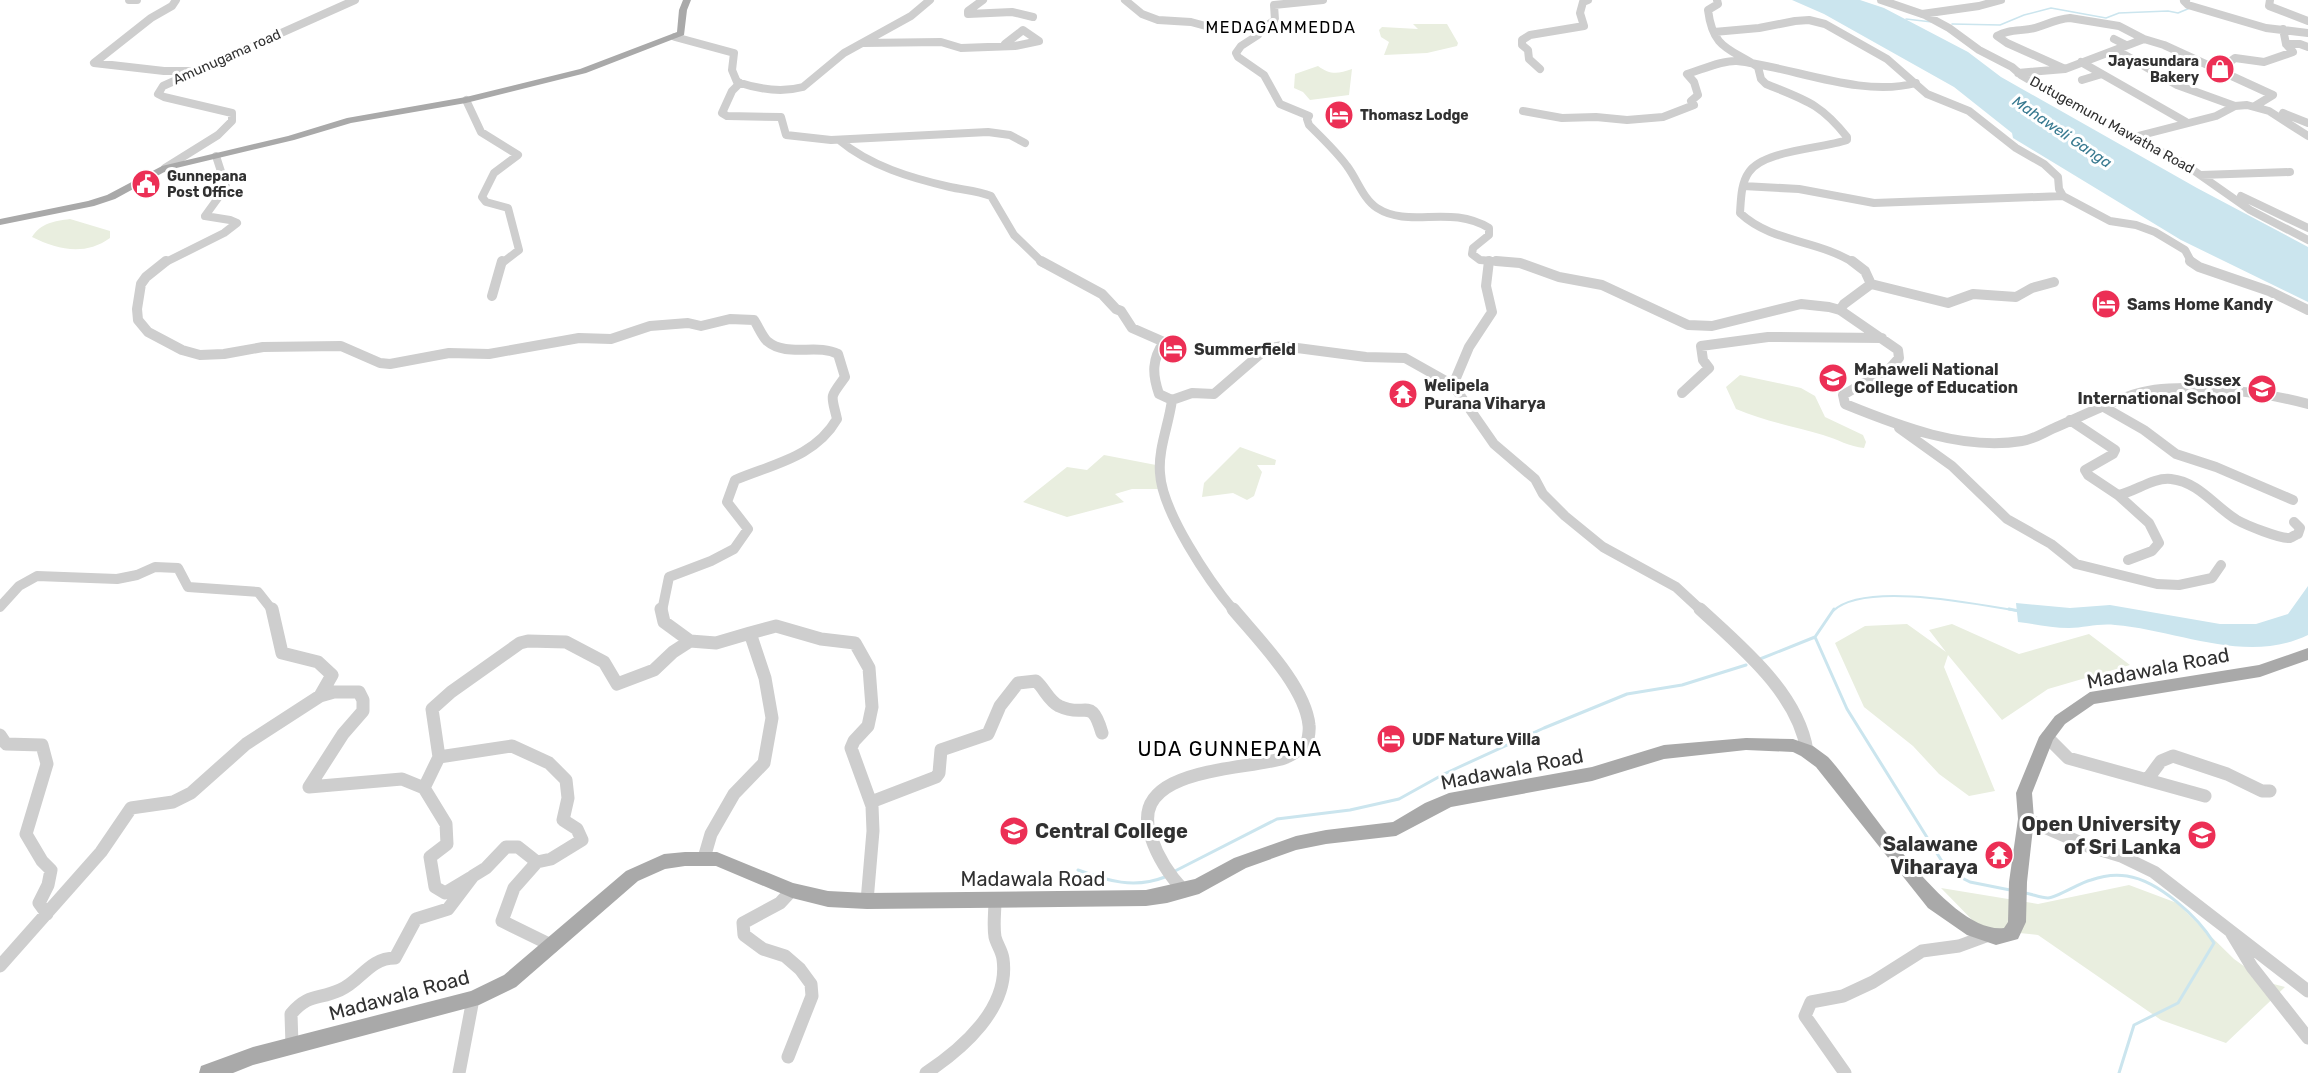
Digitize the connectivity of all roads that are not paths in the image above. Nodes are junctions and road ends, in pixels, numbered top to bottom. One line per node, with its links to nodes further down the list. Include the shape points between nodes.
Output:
1 (129, 0): 2 (street)
2 (137, 0)
3 (176, 0): 36 (street, via 94,63)
4 (355, 0): 36 (street, Amunugama road)
5 (687, 0): 23 (main road, via 683,31)
6 (930, 0): 26 (street, via 911,16)
7 (983, 0): 17 (street, via 968,13 1012,12)
8 (1125, 0): 19 (street, via 1142,14 1158,20 1213,28)
9 (1323, 0): 19 (street, via 1274,5 1275,20)
10 (1588, 0): 34 (street, via 1583,2 1580,13 1584,26 1530,35 1522,40 1529,59)
11 (1717, 0): 21 (street, via 1718,4 1708,10)
12 (1885, 0): 16 (street, Dutugemunu Mawatha Road)
13 (2001, 0): 16 (street)
14 (2184, 0): 20 (street, via 2251,24)
15 (2270, 0): 18 (street, via 2269,6)
16 (1922, 14): 37 (street, Dutugemunu Mawatha Road, via 1949,27)
17 (1032, 16)
18 (2308, 21)
19 (1261, 29): 61 (street, via 1236,53 1264,75 1280,104 1309,116 1310,125 1345,164 1372,203 1410,217 1476,218 1489,228 1489,235 1473,248 1472,254)
20 (2283, 29): 22 (street); 28 (street)
21 (1714, 33): 32 (street, via 1729,53); 41 (street, via 1815,21 1887,59)
22 (2308, 33)
23 (675, 37): 40 (street, via 734,52 732,70); 42 (main road, via 583,71)
24 (2114, 39): 30 (street)
25 (2144, 39): 30 (street); 33 (street); 35 (street, via 2119,26 2070,18 1997,36)
26 (860, 43): 27 (street, via 941,42 961,48 1039,41 1023,30); 40 (street, via 799,88)
27 (1005, 44)
28 (2286, 44): 29 (street); 33 (street, via 2293,52 2286,56 2264,62 2235,58)
29 (2308, 47)
30 (2121, 51): 31 (street); 44 (street, via 2177,85)
31 (2081, 62): 35 (street); 38 (street)
32 (1755, 65): 41 (street, via 1862,85 1898,88); 45 (street, via 1734,61 1687,74 1698,91 1691,101 1694,105 1663,117 1562,118); 56 (street, via 1766,84 1816,105 1847,137 1826,147 1766,156 1746,176)
33 (2211, 67): 43 (street, via 2273,95)
34 (1540, 69)
35 (2066, 69): 37 (street)
36 (196, 70): 53 (street, Amunugama road, via 162,86 158,94 164,99 232,112 232,121 218,135)
37 (2018, 73): 49 (street, Dutugemunu Mawatha Road)
38 (2102, 74): 39 (street); 46 (street)
39 (2082, 80)
40 (740, 83): 50 (street, via 722,111 724,115 775,116 783,119 786,135)
41 (1916, 83): 57 (street, via 1927,94 1969,111 2016,148 2044,164 2058,177)
42 (466, 100): 52 (main road, via 350,120); 64 (street, via 481,132 518,155 494,173 482,197 486,202 508,208 519,250 502,261)
43 (2258, 105): 44 (street); 47 (street); 48 (street)
44 (2235, 106): 46 (street, via 2216,116)
45 (1523, 111)
46 (2186, 122): 49 (street)
47 (2308, 123)
48 (2308, 136)
49 (2134, 137): 55 (street, Dutugemunu Mawatha Road)
50 (839, 140): 51 (street, via 988,132 1010,135); 70 (street, via 870,161 927,181 991,196 1014,235 1036,257 1059,273 1100,292 1121,311 1132,328 1164,342 1151,371 1159,394)
51 (1025, 143)
52 (216, 156): 53 (main road); 82 (street, via 226,188 206,216 237,223 149,273 141,284 137,305 138,320 144,328 182,350 208,355 263,347 341,346 390,364 449,353 489,354 573,339 616,338 641,327 678,323 701,326 730,318 754,320 767,341 789,350 830,350 838,354 846,374 832,393 837,419 827,437 809,450 735,480 727,502 748,529 734,549 669,577 661,608 664,622)
53 (165, 168): 58 (main road, via 111,197 52,214)
54 (2290, 172): 55 (street)
55 (2205, 178): 59 (street); 60 (street, Dutugemunu Mawatha Road, via 2264,218)
56 (1743, 186): 57 (street, via 1799,189 1874,203); 63 (street, via 1739,203 1743,217 1789,239 1848,258 1864,269)
57 (2063, 196): 66 (street, via 2110,221 2155,232 2186,250 2190,261 2199,267 2269,291)
58 (0, 221)
59 (2308, 228)
60 (2308, 240)
61 (1489, 261): 65 (street, via 1520,263 1559,277 1602,285 1700,326 1720,325 1801,304); 68 (street, via 1484,281 1492,312 1478,330)
62 (2054, 282): 63 (street, via 2046,288 2030,288 2019,297 1972,292 1942,303)
63 (1871, 285): 65 (street)
64 (492, 296)
65 (1840, 310): 67 (street)
66 (2308, 310)
67 (1882, 338): 69 (street, via 1777,336 1701,346 1709,369); 73 (street, via 1898,350 1897,363 1843,395 1845,404)
68 (1453, 386): 70 (street, via 1406,358 1282,346 1266,349 1214,394 1192,393); 88 (street, via 1494,444 1534,479 1565,516 1603,547 1676,587 1746,652 1771,678 1803,732)
69 (1682, 393)
70 (1172, 400): 99 (street, via 1159,466 1161,481 1206,574 1290,682 1310,728 1307,744 1292,755 1194,775 1168,787 1150,804 1146,824 1164,868)
71 (2308, 404): 72 (street, via 2262,394 2164,387)
72 (2102, 406): 74 (street); 76 (street, via 2176,454)
73 (1884, 420): 74 (street, via 1962,441 1985,443 2024,441); 79 (street, via 1952,466 2007,519 2051,544 2076,564 2157,584 2179,585 2212,578)
74 (2070, 420): 75 (street, via 2114,447 2113,454 2085,470)
75 (2118, 495): 77 (street, via 2172,479 2204,492 2237,520 2266,532 2290,538 2300,528); 78 (street, via 2148,523 2159,543 2152,551)
76 (2293, 500)
77 (2294, 522)
78 (2128, 560)
79 (2222, 565)
80 (0, 608): 84 (street, via 19,586 36,576 117,579 154,567 178,568 188,587 210,592 258,592 272,608 282,653 318,662 332,675)
81 (750, 633): 82 (street, via 716,643); 94 (street, via 776,626 821,639 855,643 872,683 871,719 851,748); 96 (street, via 765,678 772,718 764,763 734,795 711,834)
82 (690, 641): 89 (street, via 654,670 617,684 603,662 566,642 520,643 432,709)
83 (2308, 654): 87 (main road, Madawala Road, via 2260,671 2090,698 2060,720)
84 (320, 696): 91 (street, via 359,692 363,711 309,787 402,778); 103 (street, via 246,744 191,793 173,802 131,808 101,852)
85 (1102, 733): 94 (street, via 1093,711 1071,711 1059,706 1036,681 1018,683 1000,706 988,734 941,750 936,777)
86 (0, 735): 103 (street, via 6,744 42,745 47,764 26,834 51,870 39,903)
87 (2047, 737): 90 (street, via 2068,758); 95 (main road, Madawala Road, via 2024,793)
88 (1807, 751): 99 (main road, Madawala Road, via 1762,744 1664,752 1592,774 1449,801 1431,807 1396,829 1296,843 1255,856 1199,886); 105 (main road, Madawala Road, via 1835,776 1934,902 1958,921)
89 (439, 757): 91 (street); 97 (street, via 512,746 557,769 566,780 568,798 562,820 577,829 582,840 551,859)
90 (2147, 780): 92 (street, via 2161,761 2173,756); 93 (street)
91 (424, 788): 98 (street, via 446,824 447,844 430,857 435,887 445,893)
92 (2270, 792)
93 (2205, 796)
94 (871, 802): 102 (street, via 873,831)
95 (2026, 819): 104 (street, via 2154,872); 105 (main road, Madawala Road, via 2016,928 2004,936)
96 (704, 858): 100 (main road, Madawala Road, via 717,859); 106 (main road, Madawala Road, via 664,862 632,876)
97 (537, 862): 98 (street, via 518,847 506,847); 106 (street, via 514,888 502,921)
98 (473, 876): 111 (street, via 448,909 416,919 395,958 382,958 341,990 302,1001 291,1014)
99 (1178, 886): 101 (main road, Madawala Road, via 1128,900)
100 (792, 890): 102 (main road, Madawala Road, via 828,899); 112 (street, via 780,903 742,924 744,935 763,949 785,956 811,984 812,996)
101 (995, 900): 102 (main road, Madawala Road); 115 (street, via 995,937 1003,960 1001,987 982,1025 945,1061)
102 (867, 901)
103 (47, 914): 107 (street)
104 (2227, 926): 108 (street); 110 (street, via 2252,967)
105 (1989, 935): 116 (street, via 1922,951 1843,996 1811,1002 1805,1017)
106 (553, 946): 109 (main road, Madawala Road, via 510,981)
107 (0, 966)
108 (2308, 991)
109 (473, 999): 111 (main road, Madawala Road); 114 (street)
110 (2308, 1038)
111 (291, 1045): 113 (main road, Madawala Road)
112 (788, 1057)
113 (208, 1073)
114 (459, 1073)
115 (926, 1073)
116 (1845, 1073)

